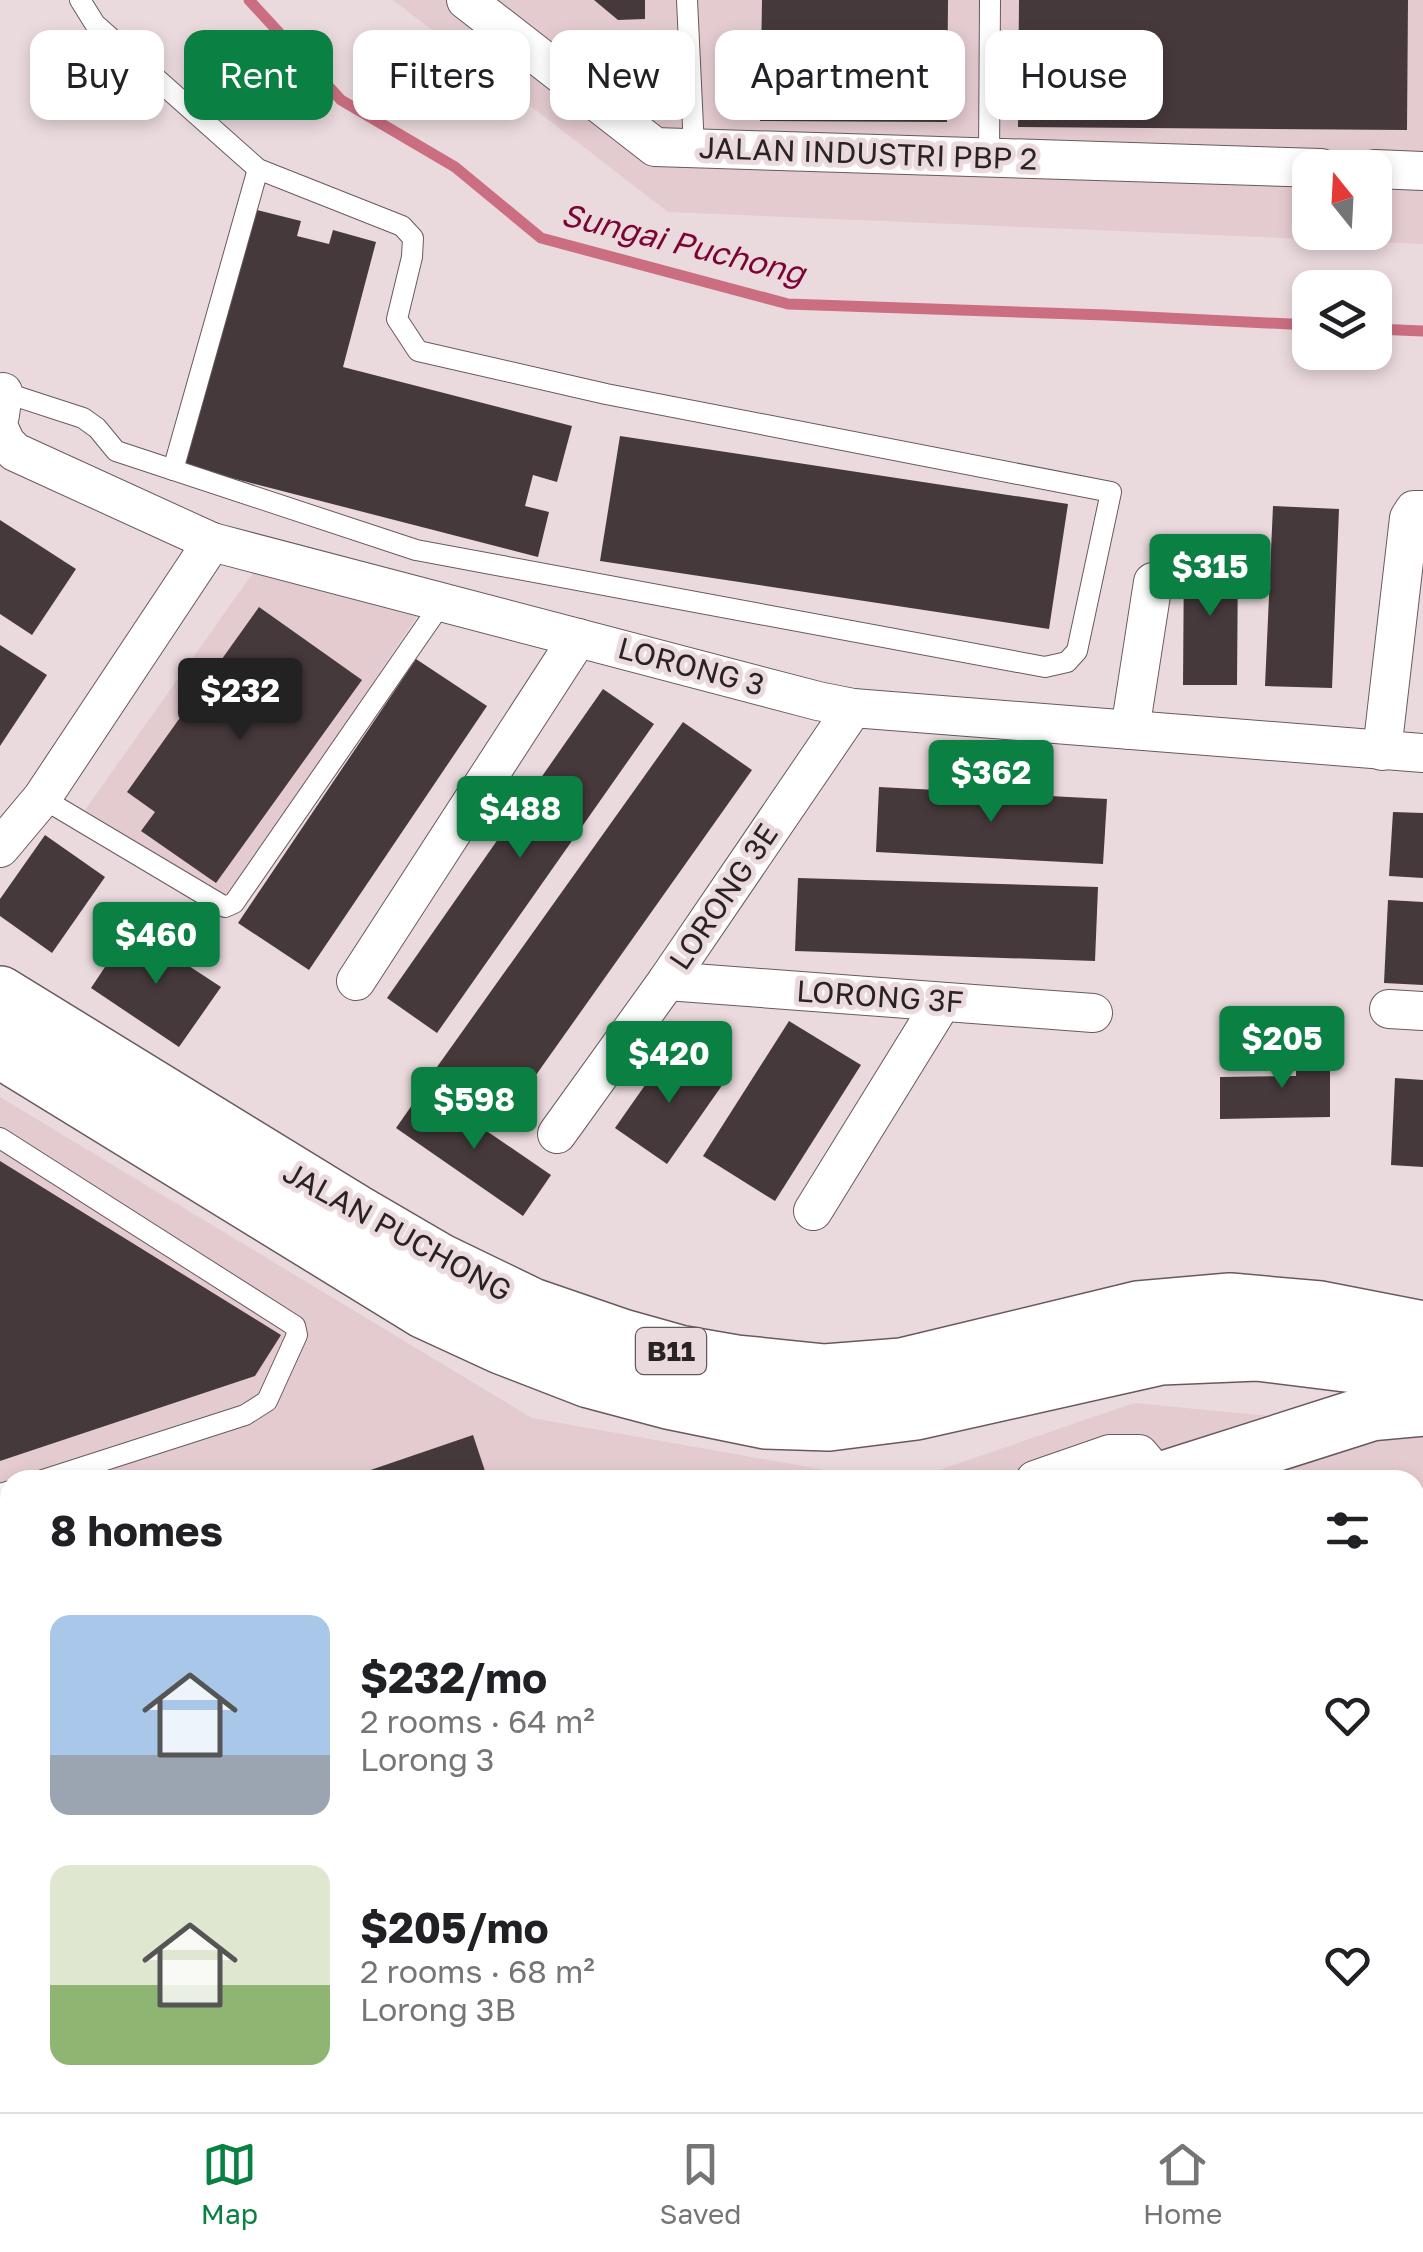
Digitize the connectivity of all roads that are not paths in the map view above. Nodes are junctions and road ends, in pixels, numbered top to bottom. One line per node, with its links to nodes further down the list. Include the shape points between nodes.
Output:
1 (80, 0): 8 (lane, via 95,24)
2 (466, 0): 5 (street, JALAN INDUSTRI PBP 2, via 655,147)
3 (687, 0): 5 (lane)
4 (990, 0): 6 (lane)
5 (694, 148): 6 (street, JALAN INDUSTRI PBP 2)
6 (989, 158): 7 (street, JALAN INDUSTRI PBP 2)
7 (1292, 167)
8 (258, 169): 13 (lane); 13 (lane, via 402,226 414,238 396,318 418,351 1111,492 1077,651 1067,662 1046,667 416,550)
9 (1392, 169): 10 (street)
10 (1423, 170)
11 (1, 399): 13 (lane, via 84,418 116,451)
12 (0, 430): 15 (street, LORONG 3, via 15,452)
13 (173, 470)
14 (1423, 510): 21 (street, via 1409,518)
15 (212, 542): 17 (street, LORONG 3); 23 (street)
16 (1153, 582): 20 (street)
17 (441, 604): 18 (street, LORONG 3); 23 (lane, via 234,903 225,907)
18 (578, 638): 19 (street, LORONG 3); 25 (street)
19 (853, 708): 20 (street, LORONG 3); 26 (street, LORONG 3E)
20 (1130, 730): 21 (street, LORONG 3)
21 (1382, 751): 22 (street, LORONG 3)
22 (1423, 754)
23 (42, 798): 24 (street)
24 (0, 848)
25 (356, 980)
26 (667, 980): 28 (street, LORONG 3F); 31 (street, LORONG 3E)
27 (0, 994): 34 (main road, JALAN PUCHONG / B11, via 439,1261 532,1306 679,1353 826,1372 902,1366 1138,1309 1230,1301)
28 (942, 1002): 29 (street, LORONG 3F); 33 (street)
29 (1092, 1014)
30 (0, 1050): 35 (main road, JALAN PUCHONG / B11, via 426,1311 590,1380 668,1401 766,1421 830,1423 916,1412 1161,1357 1256,1353)
31 (557, 1134)
32 (0, 1138): 37 (lane, via 295,1326 267,1402)
33 (814, 1211)
34 (1423, 1328)
35 (1423, 1382)
36 (1423, 1408): 40 (main road, via 1371,1413)
37 (74, 1470)
38 (1064, 1470): 39 (street, via 1110,1454 1139,1454)
39 (1153, 1470)
40 (1192, 1470)

